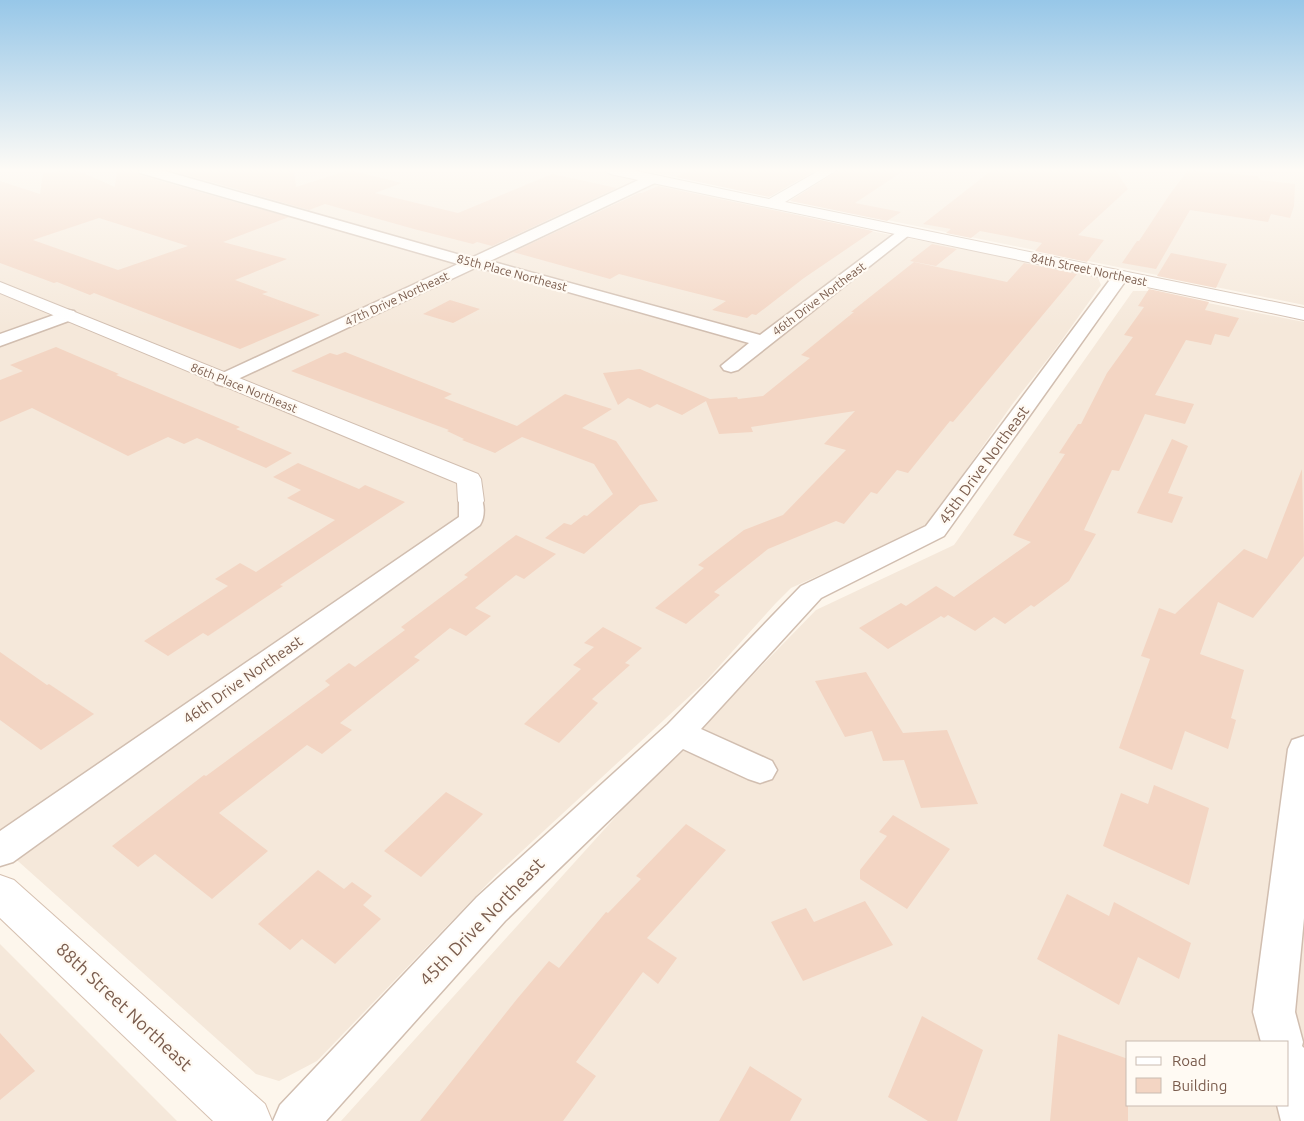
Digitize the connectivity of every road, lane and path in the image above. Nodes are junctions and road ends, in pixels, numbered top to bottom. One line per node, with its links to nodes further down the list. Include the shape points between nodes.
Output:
1 (330, 222): 5 (street, 85th Place Northeast)
2 (560, 222): 5 (street, 47th Drive Northeast)
3 (861, 222): 4 (street, 84th Street Northeast)
4 (906, 232): 6 (street, 84th Street Northeast); 11 (street, 46th Drive Northeast)
5 (473, 263): 11 (street, 85th Place Northeast); 13 (street, 47th Drive Northeast)
6 (1121, 276): 8 (street, 84th Street Northeast); 15 (street, 45th Drive Northeast, via 935,531 811,592)
7 (0, 287): 9 (street, 86th Place Northeast)
8 (1304, 314)
9 (68, 315): 10 (street); 13 (street, 86th Place Northeast)
10 (0, 340)
11 (764, 341): 12 (street, 46th Drive Northeast)
12 (731, 366)
13 (223, 380): 14 (street, 86th Place Northeast, via 469,480)
14 (471, 501): 18 (street, 46th Drive Northeast, via 471,520)
15 (678, 733): 17 (street); 23 (street, 45th Drive Northeast, via 491,909)
16 (1304, 749): 20 (street, via 1274,1012)
17 (760, 770)
18 (0, 851)
19 (0, 892): 22 (street, 88th Street Northeast)
20 (1282, 1041)
21 (1289, 1066): 24 (street)
22 (248, 1121)
23 (296, 1121)
24 (1304, 1121)

